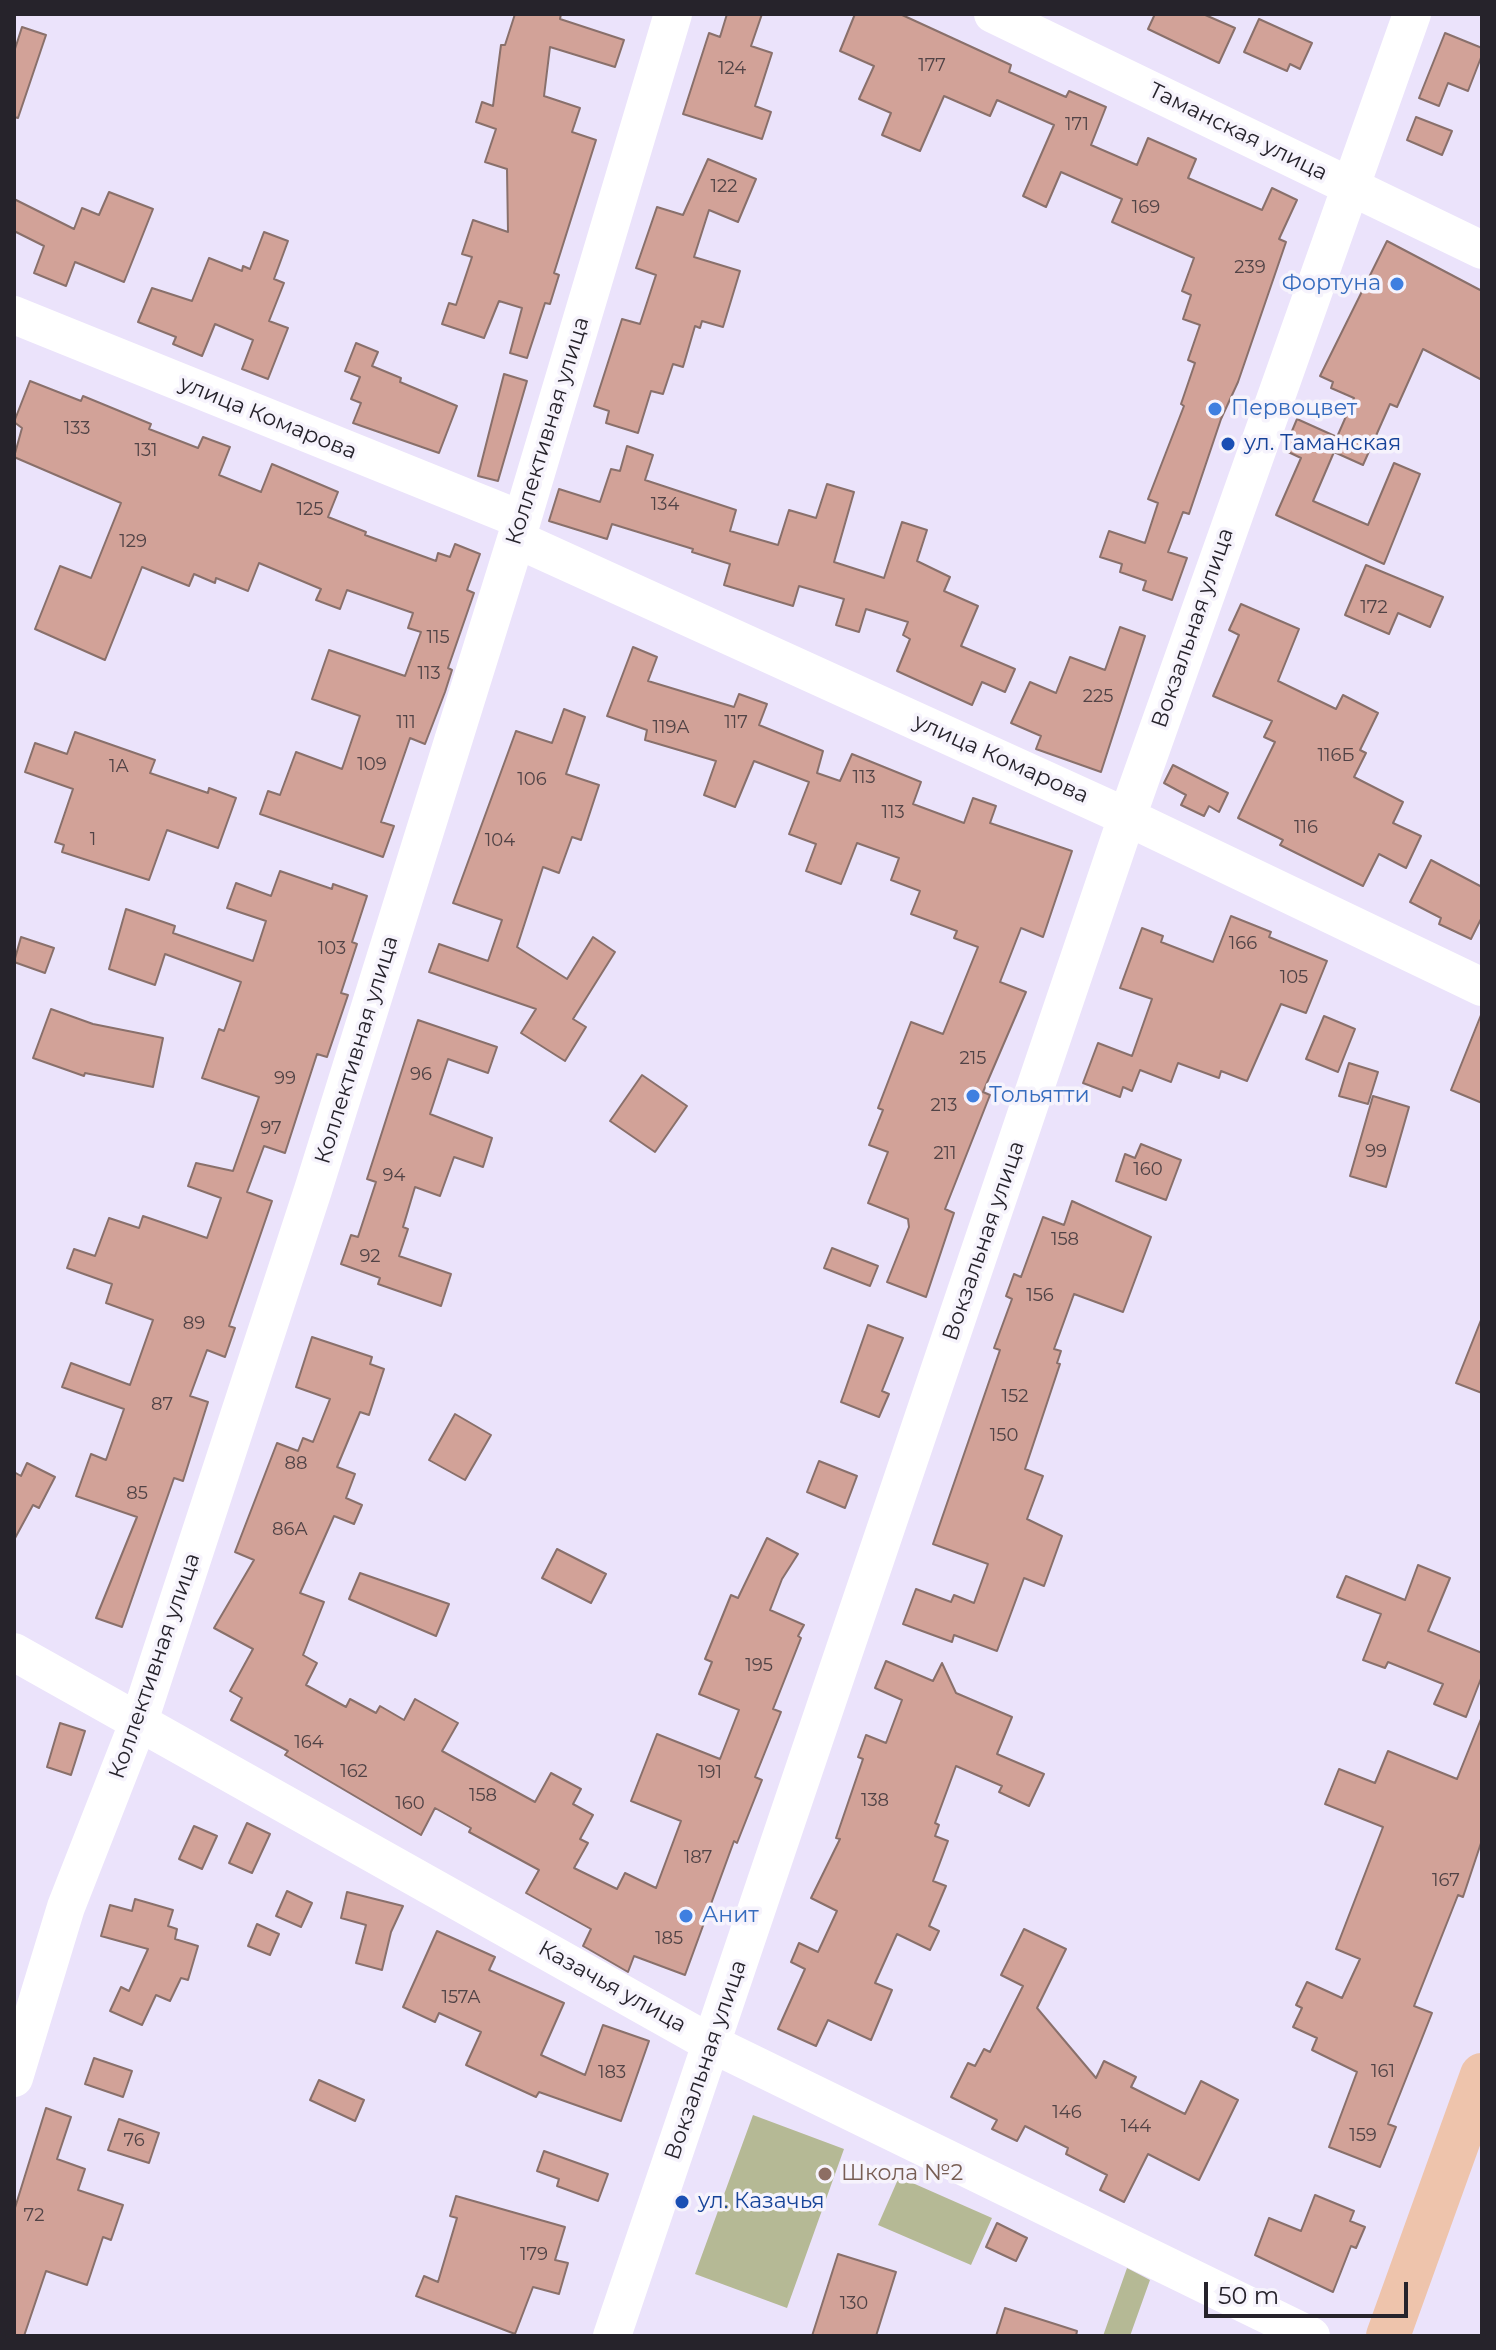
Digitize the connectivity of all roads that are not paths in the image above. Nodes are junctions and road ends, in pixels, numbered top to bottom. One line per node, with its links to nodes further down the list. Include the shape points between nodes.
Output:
1 (673, 14): 7 (street, Коллективная улица)
2 (993, 14): 4 (street, Таманская улица)
3 (1412, 14): 4 (street, Вокзальная улица)
4 (1349, 185): 5 (street, Таманская улица); 8 (street, Вокзальная улица)
5 (1482, 250)
6 (14, 315): 7 (street, улица Комарова)
7 (519, 530): 8 (street, улица Комарова); 11 (street, Коллективная улица, via 318,1175)
8 (1127, 817): 9 (street, улица Комарова); 12 (street, Вокзальная улица)
9 (1482, 987)
10 (14, 1652): 11 (street, Казачья улица)
11 (139, 1721): 12 (street, Казачья улица); 14 (street, Коллективная улица, via 66,1907)
12 (712, 2044): 15 (street, Вокзальная улица); 16 (street, Казачья улица)
13 (1482, 2075): 17 (main road)
14 (14, 2078)
15 (612, 2336)
16 (1311, 2336)
17 (1388, 2336)

